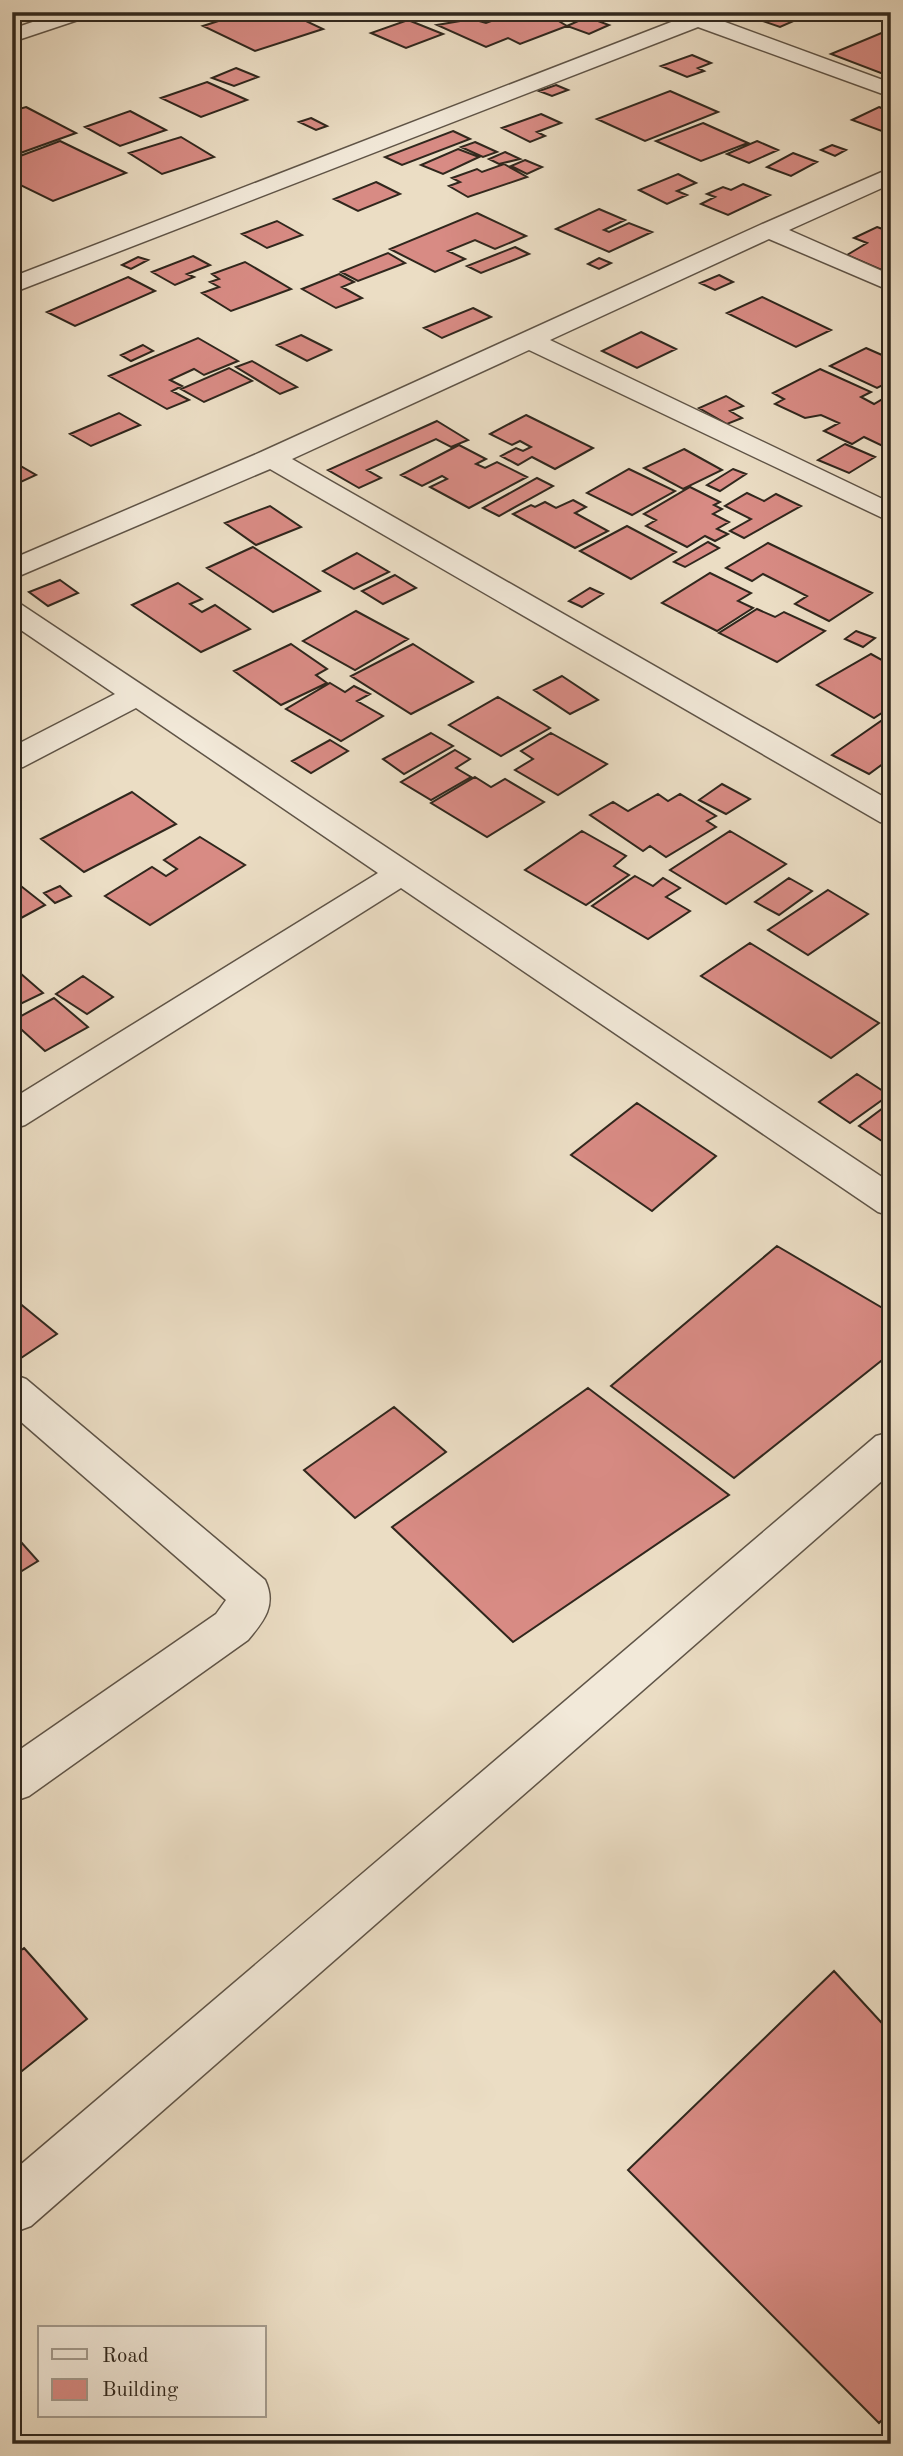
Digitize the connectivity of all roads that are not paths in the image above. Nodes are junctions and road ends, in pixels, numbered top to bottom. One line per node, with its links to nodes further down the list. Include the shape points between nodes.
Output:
1 (83, 12): 3 (street)
2 (688, 16): 4 (street); 8 (street)
3 (12, 36)
4 (891, 90)
5 (891, 175): 6 (street)
6 (768, 230): 7 (street); 9 (street)
7 (891, 284)
8 (12, 286)
9 (529, 340): 10 (street); 11 (street)
10 (271, 458): 12 (street); 16 (street)
11 (891, 514)
12 (12, 570)
13 (12, 611): 14 (street)
14 (136, 696): 15 (street); 17 (street)
15 (12, 760)
16 (891, 815)
17 (403, 872): 18 (street); 19 (street)
18 (12, 1116)
19 (891, 1202)
20 (12, 1390): 22 (street, via 248,1593 247,1609 232,1627)
21 (891, 1448): 23 (street)
22 (12, 1781)
23 (12, 2207)

